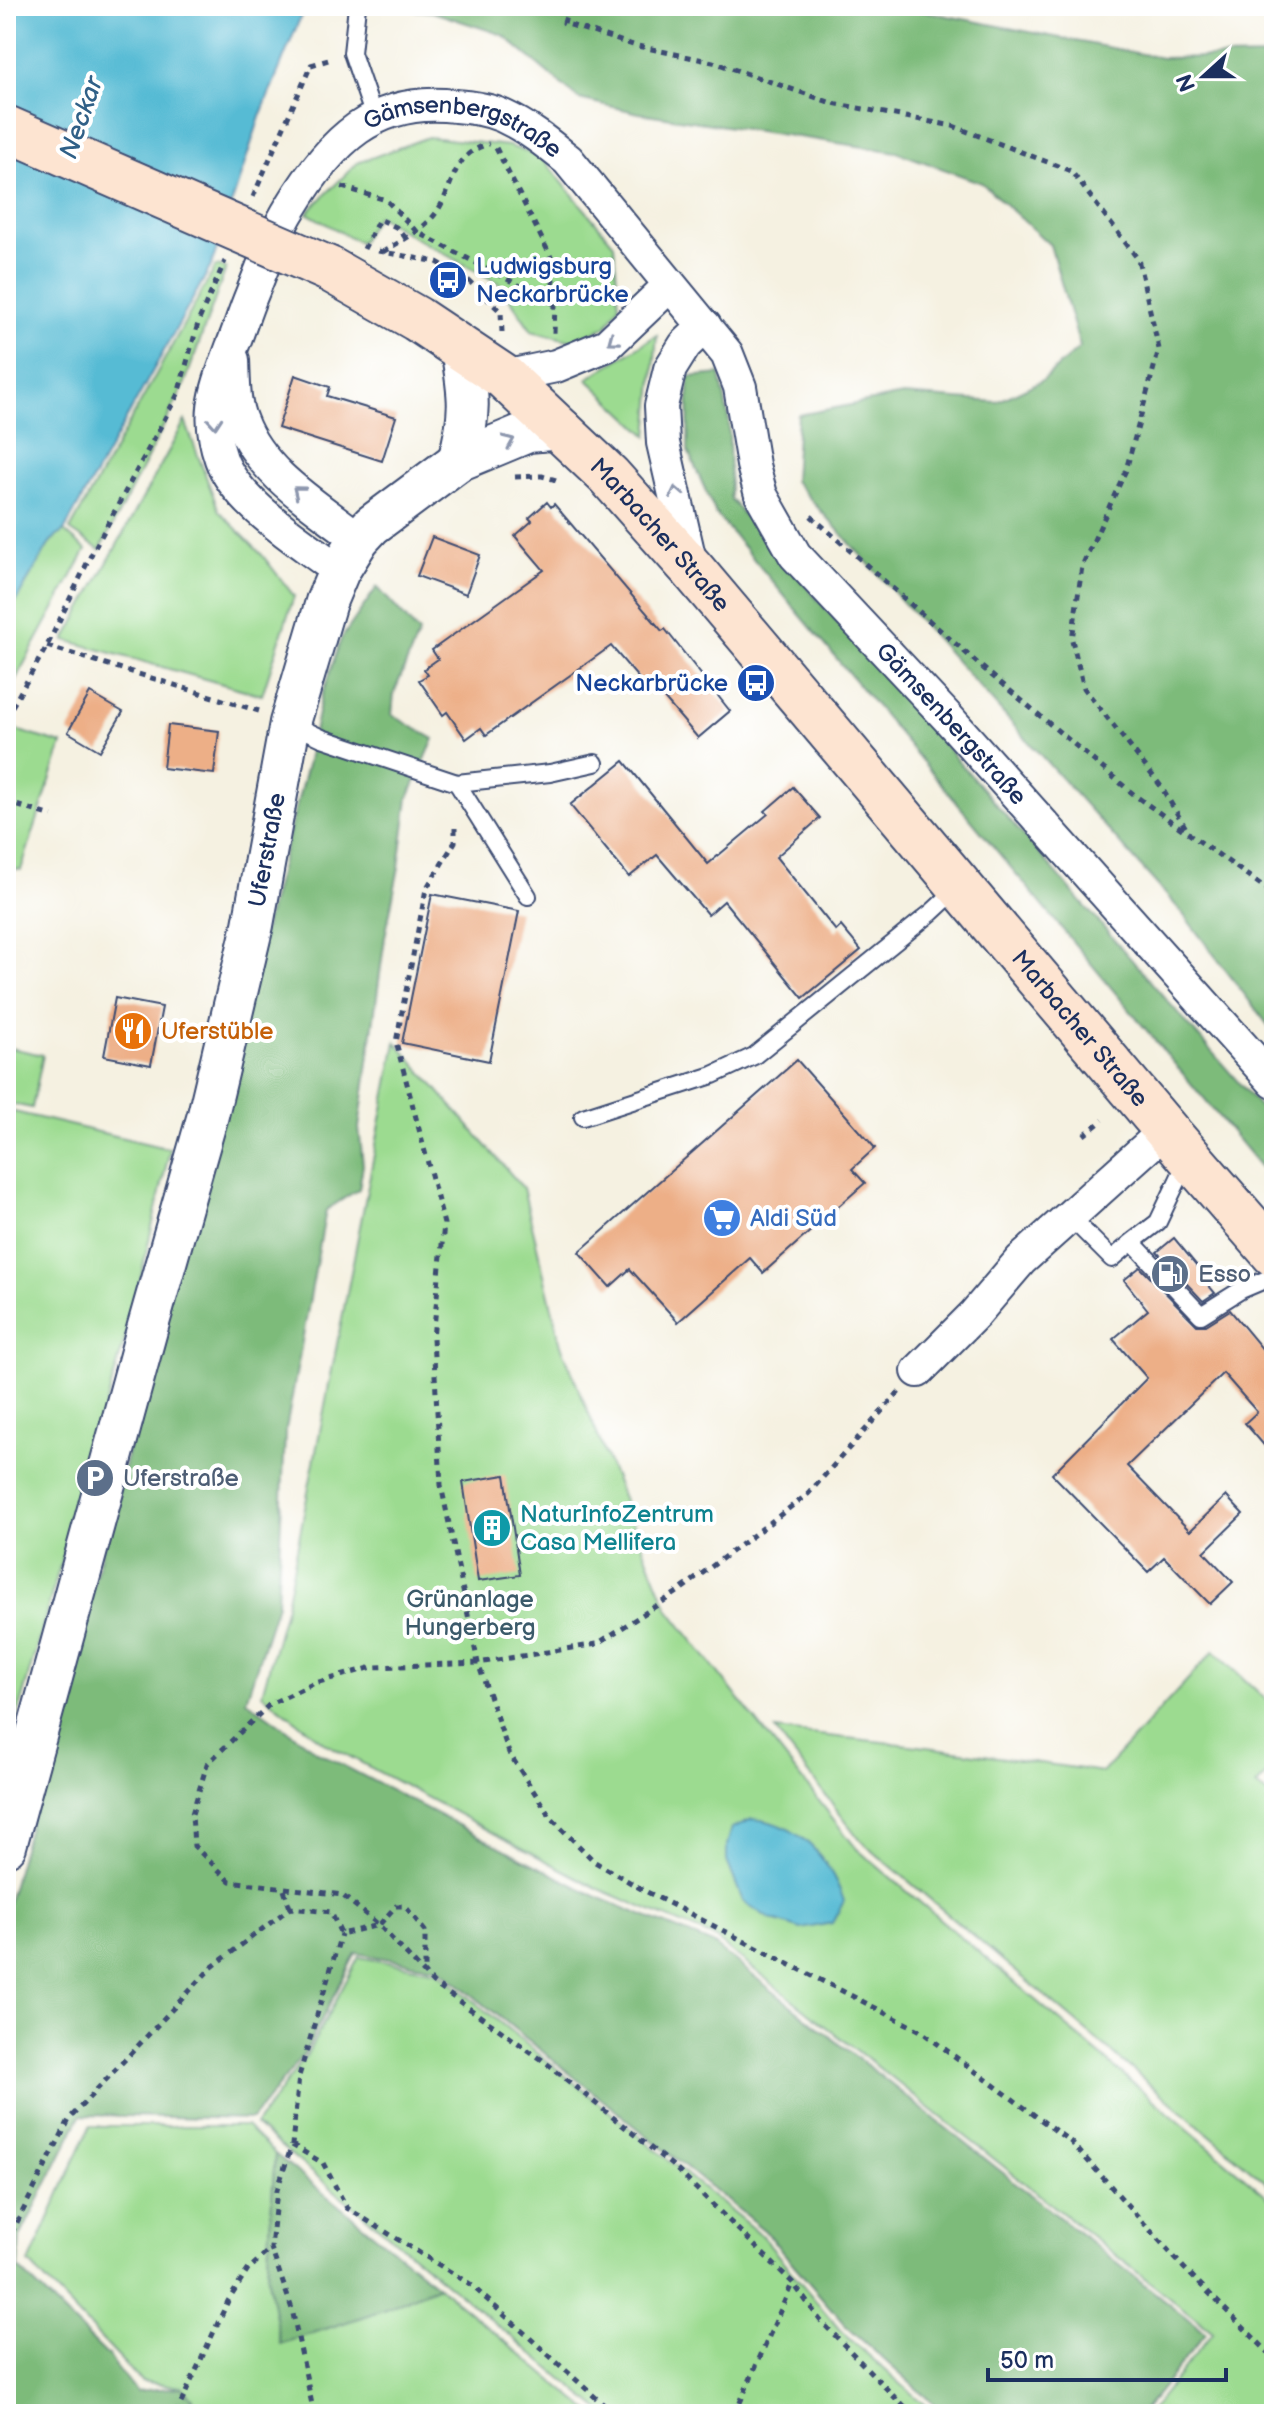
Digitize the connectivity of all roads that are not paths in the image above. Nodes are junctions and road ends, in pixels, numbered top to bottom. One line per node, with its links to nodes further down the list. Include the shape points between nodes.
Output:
1 (357, 6): 2 (lane, via 352,53)
2 (374, 117): 4 (street, Gämsenbergstraße, via 435,103 501,115 526,129 568,160); 10 (street, Gämsenbergstraße, via 347,136 289,208 249,299 215,393 213,418 221,460 254,503)
3 (6, 128): 6 (main road, Marbacher Straße, bridge, via 347,259 417,319)
4 (669, 286): 5 (street, Gämsenbergstraße); 7 (street, one-way to 7, via 607,345 556,366)
5 (705, 326): 11 (street, one-way to 5, via 663,443 661,406 670,369); 17 (street, Gämsenbergstraße, via 737,377 761,495 795,555)
6 (461, 348): 7 (main road, Marbacher Straße); 9 (street, via 470,400)
7 (504, 377): 8 (main road, Marbacher Straße)
8 (562, 429): 9 (street, Uferstraße, one-way to 8, via 528,432); 11 (main road, Marbacher Straße)
9 (458, 461): 10 (street, Uferstraße, via 372,525)
10 (349, 555): 12 (street, Uferstraße, via 306,662)
11 (692, 569): 15 (main road, Marbacher Straße)
12 (290, 723): 14 (lane); 25 (street, Uferstraße, via 253,925 208,1115)
13 (595, 763): 14 (lane)
14 (457, 783): 16 (lane)
15 (960, 886): 18 (lane, via 754,1056 713,1075); 19 (main road, Marbacher Straße)
16 (528, 896)
17 (1274, 1082)
18 (583, 1117)
19 (1178, 1143): 20 (street, Marbacher Straße); 21 (lane, via 1158,1222); 22 (main road, Marbacher Straße)
20 (1069, 1216): 21 (lane, via 1112,1259); 24 (street, Marbacher Straße)
21 (1132, 1242): 23 (lane, via 1201,1315)
22 (1274, 1254)
23 (1274, 1276)
24 (918, 1371)
25 (6, 1846)

